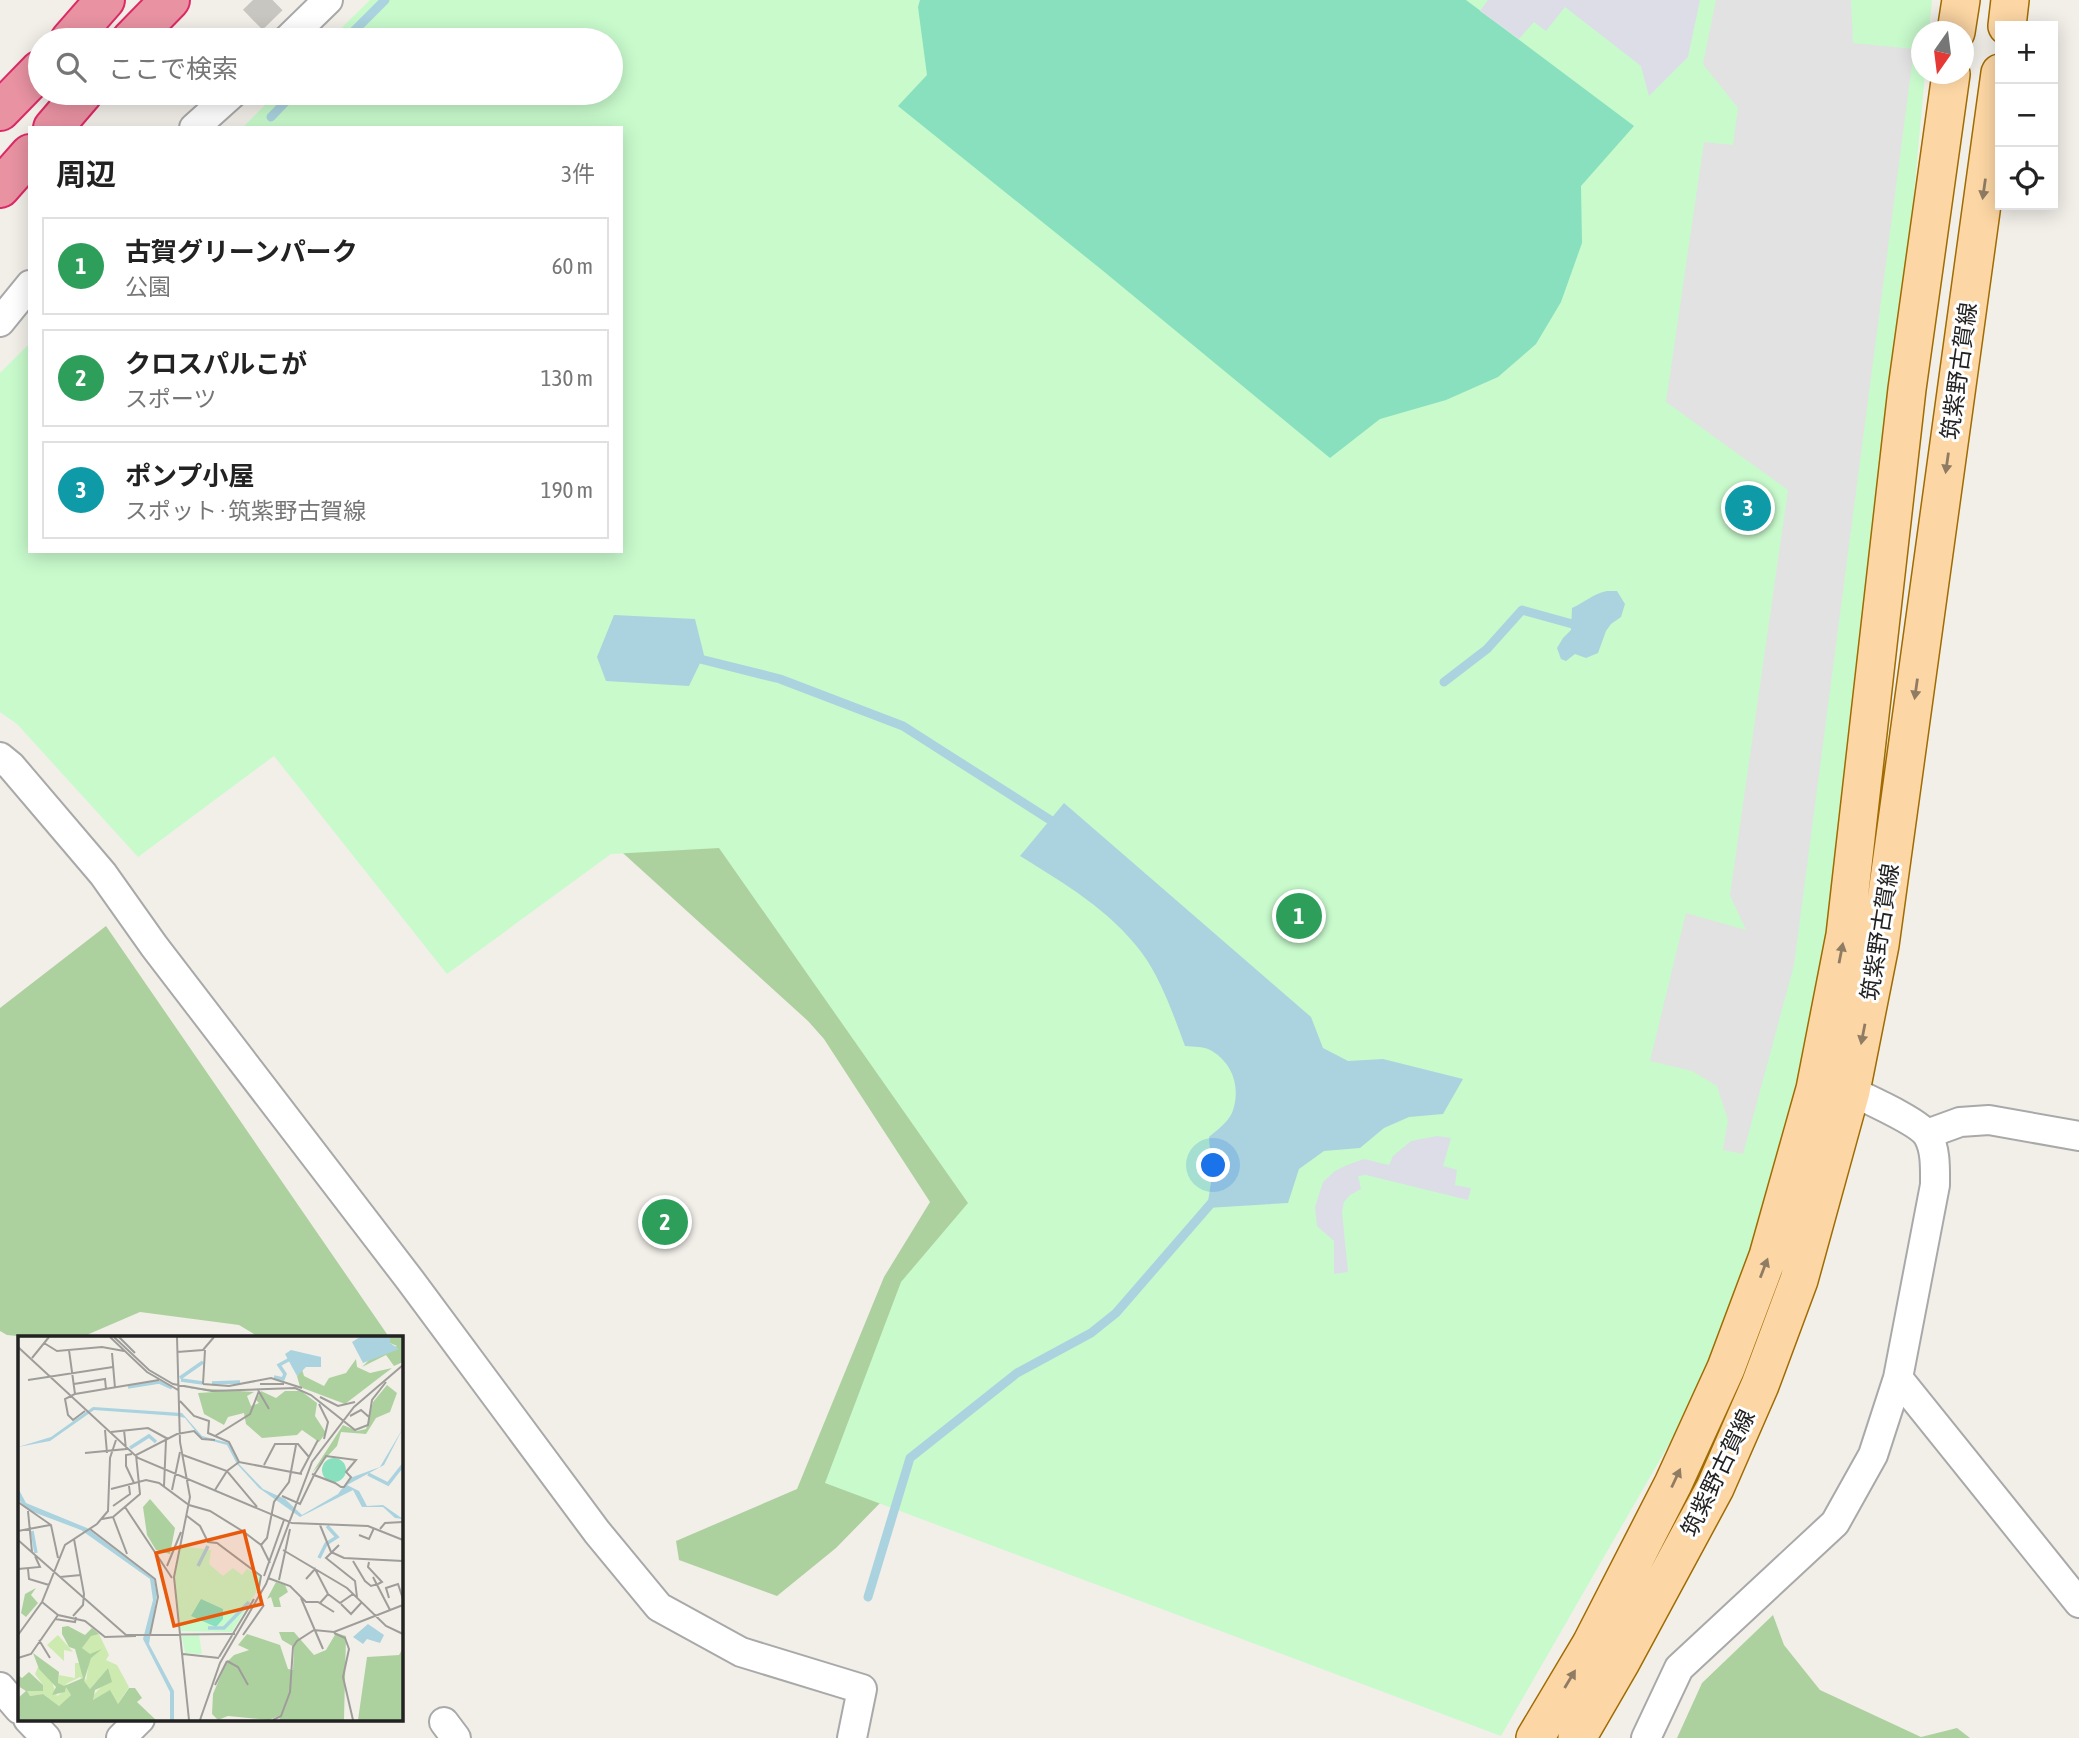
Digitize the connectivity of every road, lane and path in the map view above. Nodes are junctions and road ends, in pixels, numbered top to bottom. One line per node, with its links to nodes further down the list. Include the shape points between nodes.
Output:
1 (104, 0): 8 (highway)
2 (170, 0): 9 (highway)
3 (328, 0): 10 (street)
4 (1961, 0): 6 (main road)
5 (2010, 0): 7 (main road)
6 (1958, 21)
7 (2008, 21)
8 (80, 28)
9 (143, 28)
10 (299, 28)
11 (28, 83): 16 (highway)
12 (1950, 84): 36 (main road, 筑紫野古賀線, one-way to 12, via 1591,1644 1726,1368 1769,1256 1815,1089 1845,935 1908,389)
13 (1998, 84): 24 (main road, 筑紫野古賀線, one-way to 24, via 1880,945)
14 (73, 105): 17 (highway)
15 (220, 105): 18 (street)
16 (0, 111)
17 (55, 126)
18 (196, 126)
19 (28, 156): 20 (highway)
20 (0, 188)
21 (28, 287): 22 (street)
22 (0, 322)
23 (0, 757): 35 (street, via 103,874 597,1532 659,1607 741,1652 862,1689)
24 (1851, 1091): 25 (street); 37 (main road, 筑紫野古賀線, via 1799,1280 1760,1385 1714,1488)
25 (1927, 1134): 26 (street, via 1960,1122 1989,1120); 27 (street, via 1935,1161 1935,1185)
26 (2079, 1136)
27 (1898, 1378): 28 (street); 38 (street, via 1872,1455 1835,1523 1679,1668)
28 (2079, 1603)
29 (0, 1687): 30 (street)
30 (18, 1708)
31 (29, 1720): 33 (street)
32 (139, 1720): 34 (street)
33 (46, 1738)
34 (121, 1738)
35 (852, 1738)
36 (1535, 1738)
37 (1577, 1738)
38 (1646, 1738)

